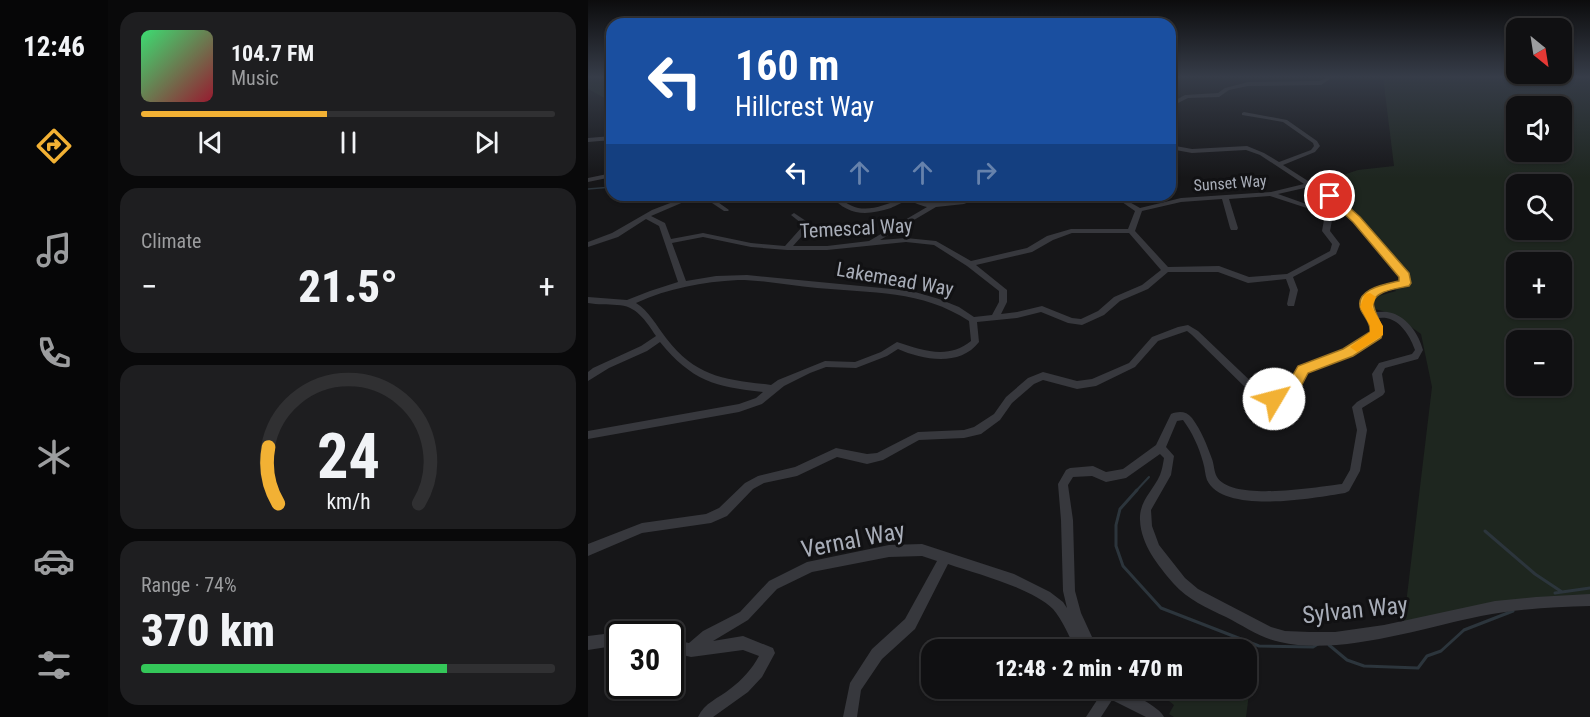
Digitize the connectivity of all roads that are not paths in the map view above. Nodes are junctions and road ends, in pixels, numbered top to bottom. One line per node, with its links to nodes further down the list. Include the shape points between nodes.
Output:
1 (1245, 114): 5 (street, via 1286,121 1315,142 1313,151)
2 (606, 138): 3 (street)
3 (588, 140)
4 (1176, 148): 5 (street, via 1192,152 1247,148)
5 (1279, 164): 8 (street)
6 (606, 176): 7 (street)
7 (588, 180)
8 (1311, 184): 9 (street, Sunset Way); 37 (street, via 1345,208 1405,276 1405,283 1375,291 1367,299)
9 (1271, 194): 10 (street, Sunset Way); 31 (street, via 1321,211 1328,220 1326,231 1336,244 1333,252)
10 (1225, 198): 20 (street, Sunset Way, via 1181,200); 23 (street)
11 (682, 201): 22 (street)
12 (712, 201): 19 (street)
13 (839, 201): 14 (street, via 847,210 869,211)
14 (894, 201)
15 (920, 201): 18 (street)
16 (964, 201): 18 (street)
17 (1124, 201): 20 (street)
18 (935, 205): 27 (street)
19 (726, 210)
20 (1138, 210): 24 (street)
21 (794, 215): 28 (street, via 806,227)
22 (645, 216): 25 (street, via 663,225); 26 (street, via 615,235)
23 (1234, 228)
24 (1131, 231): 29 (street, via 1071,231 1029,250); 30 (street)
25 (670, 241): 28 (street, Temescal Way, via 703,235); 32 (street)
26 (588, 245)
27 (866, 245): 28 (street, Temescal Way); 29 (street, Temescal Way, via 906,240 936,243)
28 (787, 248)
29 (970, 264): 36 (street, Temescal Way, via 1003,290 1003,302)
30 (1166, 270): 31 (street, via 1219,269 1248,280); 36 (street, via 1145,287 1117,299 1082,322 1042,309)
31 (1289, 276): 35 (street, via 1294,290)
32 (683, 284): 34 (street, Lakemead Way); 38 (street, Lakemead Way, via 762,278 864,288 945,302)
33 (588, 300): 34 (street)
34 (628, 303): 39 (street, via 638,308)
35 (1291, 304)
36 (996, 315): 38 (street)
37 (1369, 315): 43 (street, via 1389,315 1399,321 1417,341 1419,350 1414,357 1382,365 1377,374 1380,392 1357,407 1362,430 1355,471 1345,488 1257,496 1236,495 1218,488 1185,416 1174,417); 44 (street, via 1377,326 1377,335 1303,370 1290,394 1283,397 1274,399 1257,393 1204,340 1188,328 1181,329 1155,339 1132,365 1093,383 1077,385 1043,375 1008,400 997,417 977,431 918,436 879,457 867,459 836,452 797,471 755,483 723,512 707,519 642,528)
38 (973, 320): 41 (street, Lakemead Way, via 975,342 969,349 932,356 897,345 868,362 825,364)
39 (661, 337): 40 (street, via 653,345 606,364); 41 (street, via 684,366 701,375)
40 (588, 377)
41 (771, 389): 42 (street, Lakemead Way, via 759,401 739,408)
42 (588, 435)
43 (1160, 448): 46 (street, Sylvan Way, via 1169,456 1166,479 1144,516 1152,548 1186,590 1282,637 1329,639 1404,629 1480,610); 48 (street, via 1126,473 1106,477 1093,471 1070,473 1063,484 1069,591)
44 (588, 550)
45 (944, 559): 47 (street, Vernal Way, via 1014,580 1046,596 1059,606); 52 (street, Vernal Way, via 922,550 889,551 811,566 773,585 744,616); 56 (street, via 910,624 877,654 855,688)
46 (1590, 600)
47 (1078, 639)
48 (1087, 639)
49 (606, 640): 50 (street)
50 (588, 643)
51 (684, 648): 52 (street)
52 (692, 650): 55 (street, via 743,643 768,653 747,687)
53 (1104, 699): 57 (street)
54 (1127, 699): 58 (street)
55 (705, 717)
56 (850, 717)
57 (1094, 717)
58 (1157, 717)

